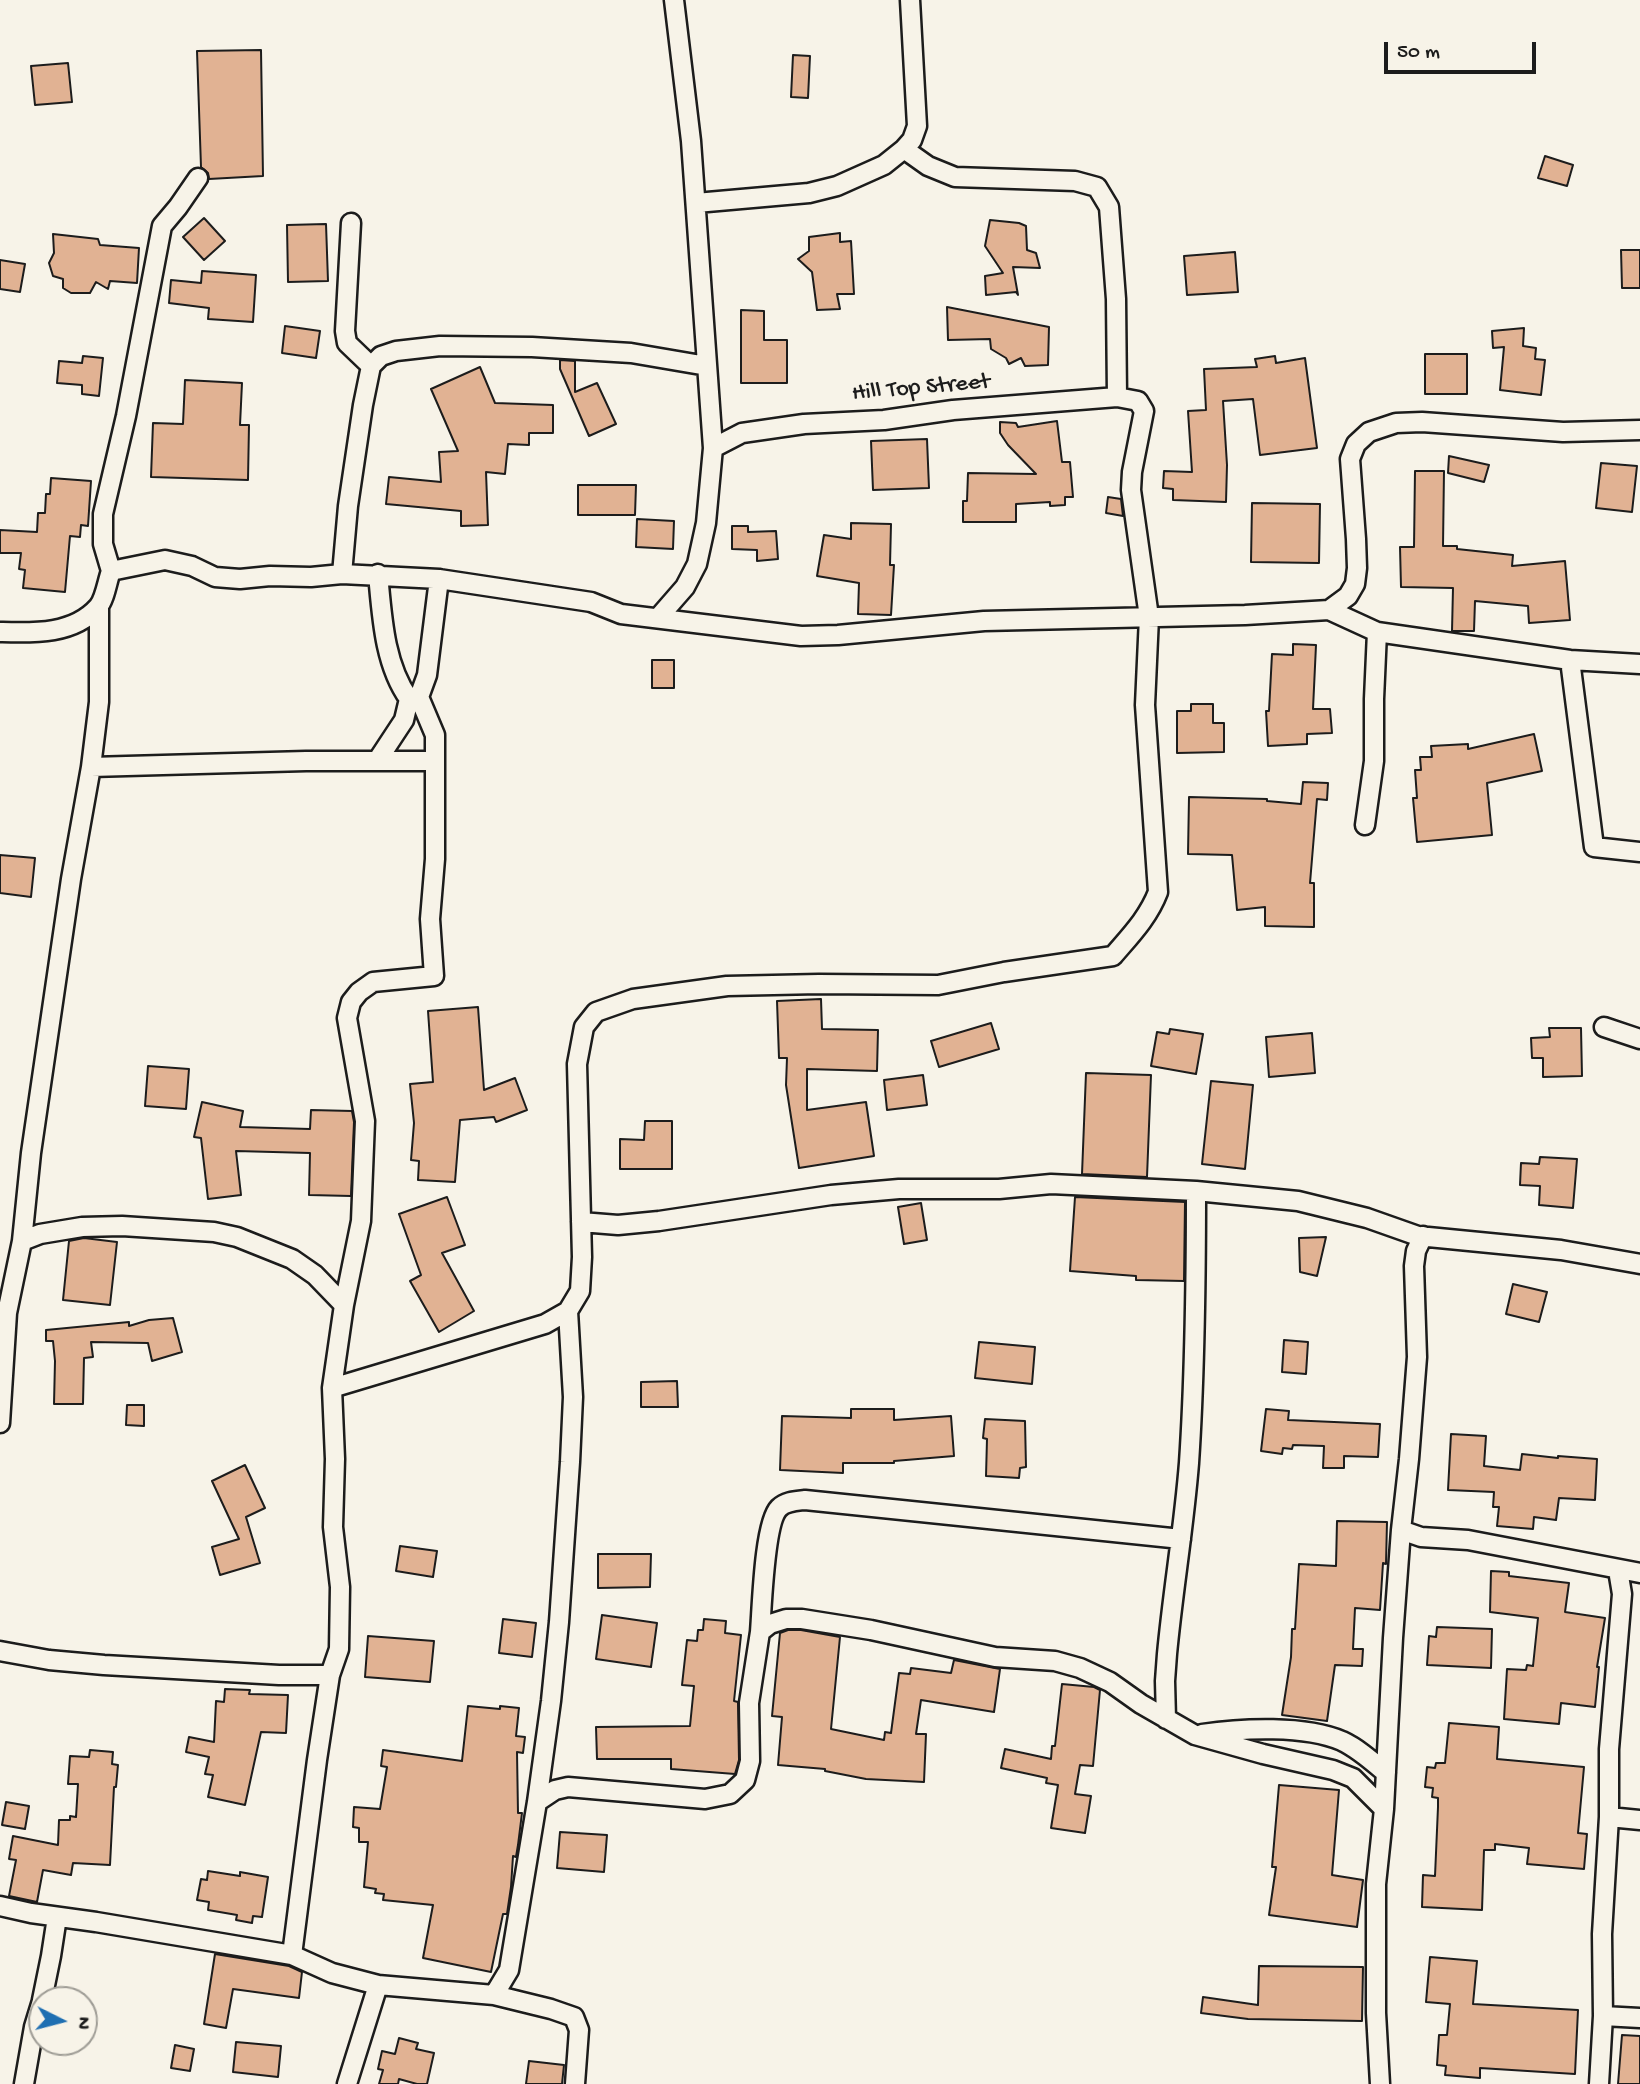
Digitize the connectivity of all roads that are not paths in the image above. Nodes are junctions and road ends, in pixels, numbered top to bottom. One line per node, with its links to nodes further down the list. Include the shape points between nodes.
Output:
1 (674, 0): 5 (street)
2 (910, 0): 3 (street, via 918,126)
3 (904, 149): 5 (street, via 884,165 837,186 809,193); 9 (street, via 955,177 1075,181 1097,187 1108,207 1116,299)
4 (198, 178): 12 (street, via 162,226 127,416 103,514 103,544)
5 (696, 203): 8 (street)
6 (351, 223): 7 (street, via 346,343)
7 (371, 366): 8 (street, via 396,351 440,346 631,353); 13 (street)
8 (707, 366): 11 (street)
9 (1117, 397): 11 (street, Hill Top Street, via 804,424 742,433); 19 (street, Hill Top Street, via 1138,401 1144,411 1132,490)
10 (1640, 430): 18 (street, via 1563,432 1422,422 1396,423 1369,432 1356,444 1350,459 1355,584 1348,596)
11 (713, 448): 16 (street, via 706,523 697,564)
12 (110, 571): 13 (street, via 165,560 215,577); 17 (street)
13 (342, 574): 14 (street)
14 (378, 574): 15 (street); 26 (street, via 386,643 398,684)
15 (439, 579): 20 (street, via 591,602 621,614); 26 (street, via 428,676)
16 (685, 587): 20 (street); 21 (street)
17 (99, 606): 22 (street, via 78,622 43,633); 29 (street, via 99,702)
18 (1329, 610): 19 (street); 23 (street)
19 (1149, 617): 21 (street, via 984,621 802,636); 35 (street, via 1145,705 1158,892 1145,919 1113,956 938,985 727,986 633,999 596,1012 584,1027 578,1064)
20 (658, 618): 21 (street)
21 (690, 622)
22 (0, 632)
23 (1377, 632): 24 (street); 30 (street, via 1374,761)
24 (1570, 660): 25 (street); 31 (street, via 1594,847)
25 (1640, 664)
26 (414, 698): 27 (street); 28 (street, via 435,735)
27 (377, 761): 28 (street); 29 (street)
28 (435, 761): 39 (street, via 430,919 434,975 373,982 351,1002 347,1018 365,1121 361,1221)
29 (91, 767): 37 (street, via 31,1153)
30 (1365, 825)
31 (1640, 852)
32 (1604, 1027): 33 (street)
33 (1640, 1039)
34 (1196, 1191): 35 (street, via 1051,1184 899,1189 659,1221); 36 (street, via 1298,1201); 44 (street, via 1196,1329)
35 (581, 1222): 40 (street, via 580,1291)
36 (1423, 1236): 38 (street, via 1561,1250); 43 (street, via 1414,1266 1417,1357)
37 (22, 1241): 39 (street, via 82,1227 214,1232 292,1259); 42 (street, via 7,1313)
38 (1640, 1264)
39 (344, 1305): 41 (street)
40 (568, 1311): 41 (street, via 545,1324); 53 (street, via 573,1397 570,1462 559,1622)
41 (332, 1388): 49 (street, via 333,1527 340,1587 339,1648)
42 (0, 1423)
43 (1401, 1530): 45 (street); 52 (street)
44 (1181, 1539): 47 (street, via 789,1502 779,1508 771,1525); 50 (street, via 1167,1654)
45 (1618, 1570): 46 (street); 55 (street, via 1622,1594 1609,1749)
46 (1640, 1573)
47 (760, 1632): 50 (street, via 786,1619 803,1619 995,1657 1055,1661 1110,1682); 53 (street, via 749,1703 750,1761 745,1780 730,1794 705,1799 568,1787)
48 (0, 1651): 49 (street, via 104,1665)
49 (330, 1675): 59 (street)
50 (1166, 1719): 51 (street)
51 (1195, 1735): 52 (street, via 1246,1730 1324,1735 1363,1754); 54 (street, via 1333,1770 1353,1778)
52 (1386, 1773): 54 (street)
53 (537, 1802): 62 (street, via 509,1970)
54 (1384, 1809): 69 (street, via 1376,1884)
55 (1609, 1817): 56 (street); 63 (street)
56 (1640, 1820)
57 (0, 1906): 58 (street)
58 (57, 1917): 59 (street); 61 (street)
59 (292, 1955): 60 (street, via 332,1973)
60 (378, 1985): 62 (street); 67 (street)
61 (45, 1986)
62 (494, 1995): 68 (street, via 574,2017 579,2030)
63 (1603, 2016): 64 (street); 70 (street)
64 (1640, 2018)
65 (29, 2056): 66 (street)
66 (24, 2084)
67 (347, 2084)
68 (575, 2084)
69 (1380, 2084)
70 (1599, 2084)

